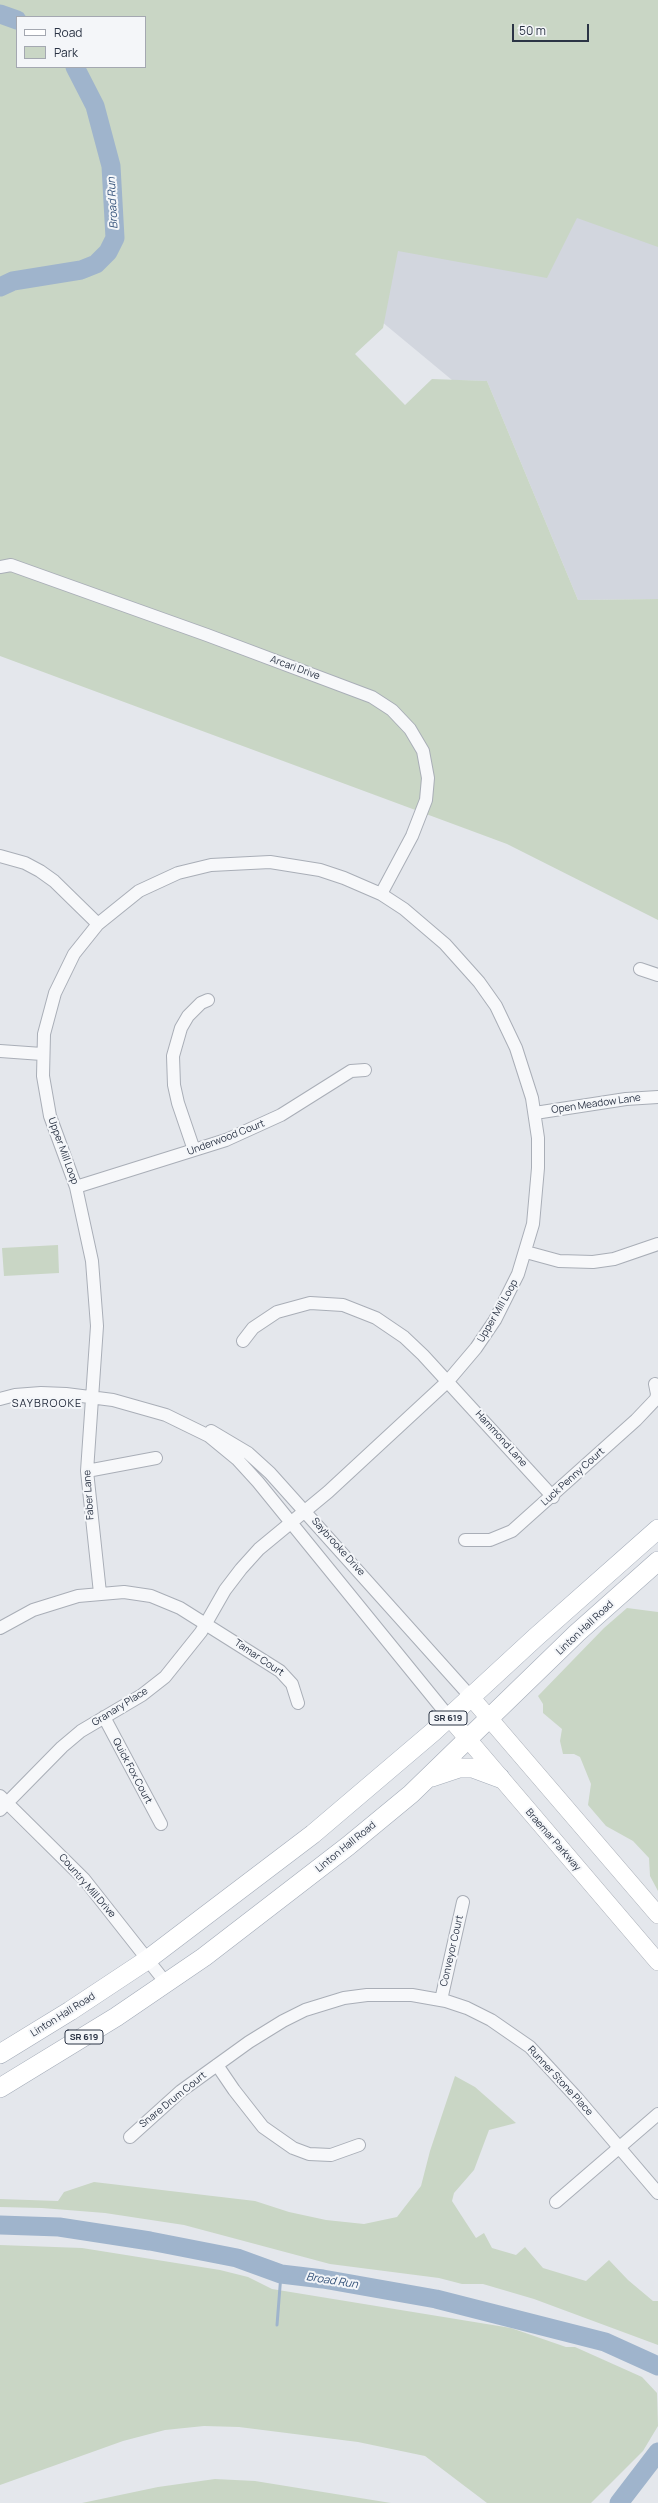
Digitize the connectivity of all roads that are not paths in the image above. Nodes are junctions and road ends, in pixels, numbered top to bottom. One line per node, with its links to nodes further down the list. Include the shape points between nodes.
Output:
1 (0, 567): 3 (street, Arcari Drive, via 11,565 207,635 372,697 392,710 410,729 423,751 428,778 424,808)
2 (0, 856): 4 (street, via 25,863 40,871 54,881)
3 (381, 894): 4 (street, Upper Mill Loop, via 344,878 295,865 244,862 212,864 189,869 156,882 119,905); 12 (street, Upper Mill Loop, via 429,929 480,982 496,1006 516,1048)
4 (98, 924): 9 (street, Upper Mill Loop, via 78,948 64,971 49,1011)
5 (640, 969): 6 (street)
6 (658, 974)
7 (208, 1000): 13 (street, via 201,1003 188,1016 181,1028 173,1056 173,1075 178,1103)
8 (0, 1051): 9 (street)
9 (42, 1054): 14 (street, Upper Mill Loop, via 50,1116)
10 (365, 1070): 13 (street, Underwood Court, via 351,1071 281,1115 260,1125)
11 (658, 1097): 12 (street, Open Meadow Lane, via 618,1100)
12 (535, 1113): 16 (street, Upper Mill Loop, via 537,1197)
13 (194, 1150): 14 (street, Underwood Court)
14 (76, 1187): 20 (street, Upper Mill Loop, via 92,1260 97,1326)
15 (658, 1244): 16 (street, via 614,1259 593,1262 558,1261)
16 (526, 1252): 18 (street, Upper Mill Loop, via 511,1290 495,1320 476,1348)
17 (243, 1341): 18 (street, Hammond Lane, via 253,1328 276,1312 310,1303 343,1305 389,1325 423,1354)
18 (448, 1381): 25 (street, Hammond Lane); 26 (street, Upper Mill Loop)
19 (655, 1384): 25 (street, Luck Penny Court, via 656,1399)
20 (93, 1396): 21 (street, Saybrooke Drive, via 41,1394 15,1395); 22 (street, Saybrooke Drive, via 140,1406); 24 (street, Faber Lane)
21 (0, 1399)
22 (186, 1424): 26 (street, Saybrooke Drive, via 215,1433 248,1453); 27 (street, Saybrooke Drive, via 208,1436 237,1459)
23 (156, 1458): 24 (street)
24 (87, 1472): 31 (street, Faber Lane)
25 (553, 1497): 29 (street, Luck Penny Court, via 503,1536 490,1540)
26 (306, 1510): 27 (street, Upper Mill Loop); 34 (street, Saybrooke Drive)
27 (291, 1522): 32 (street, Granary Place, via 241,1568 225,1590); 36 (street, Saybrooke Drive)
28 (658, 1529): 34 (main road, Linton Hall Road / SR 619)
29 (465, 1540)
30 (658, 1561): 38 (main road, Linton Hall Road / SR 619, via 577,1633)
31 (100, 1593): 32 (street, Tamar Court, via 124,1592 151,1596 180,1608); 33 (street, Tamar Court, via 55,1602 33,1610)
32 (206, 1625): 35 (street, Tamar Court, via 286,1676 292,1684); 37 (street, Granary Place, via 165,1677 142,1695)
33 (0, 1628)
34 (470, 1696): 36 (main road, Linton Hall Road / SR 619); 38 (street)
35 (298, 1703)
36 (449, 1717): 39 (street, Braemar Parkway); 46 (main road, Linton Hall Road / SR 619, via 313,1834)
37 (104, 1718): 42 (street, Granary Place, via 81,1731); 43 (street, Quick Fox Court)
38 (490, 1719): 39 (main road, Linton Hall Road / SR 619); 45 (street)
39 (468, 1740): 40 (street, Braemar Parkway); 41 (main road, Linton Hall Road / SR 619)
40 (500, 1778): 41 (main road, via 487,1771 465,1768); 47 (street, Braemar Parkway)
41 (425, 1780): 48 (main road, Linton Hall Road / SR 619, via 268,1910)
42 (2, 1803): 46 (street, Country Mill Drive, via 84,1879)
43 (161, 1824)
44 (463, 1902): 49 (street, Conveyor Court)
45 (658, 1915)
46 (147, 1960): 48 (street, Country Mill Drive); 50 (main road, Linton Hall Road / SR 619)
47 (658, 1962)
48 (166, 1983): 52 (main road, Linton Hall Road / SR 619, via 116,2017)
49 (441, 2000): 51 (street, Runner Stone Place, via 412,1994 391,1994 326,2002 283,2021); 56 (street, Runner Stone Place, via 467,2008 491,2020 530,2047)
50 (0, 2054)
51 (217, 2065): 54 (street, Snare Drum Court, via 181,2091); 55 (street, via 263,2127 293,2148 309,2154 331,2155)
52 (0, 2088)
53 (658, 2114): 56 (street)
54 (130, 2136)
55 (359, 2145)
56 (619, 2148): 57 (street, Runner Stone Place); 58 (street)
57 (658, 2193)
58 (556, 2202)

